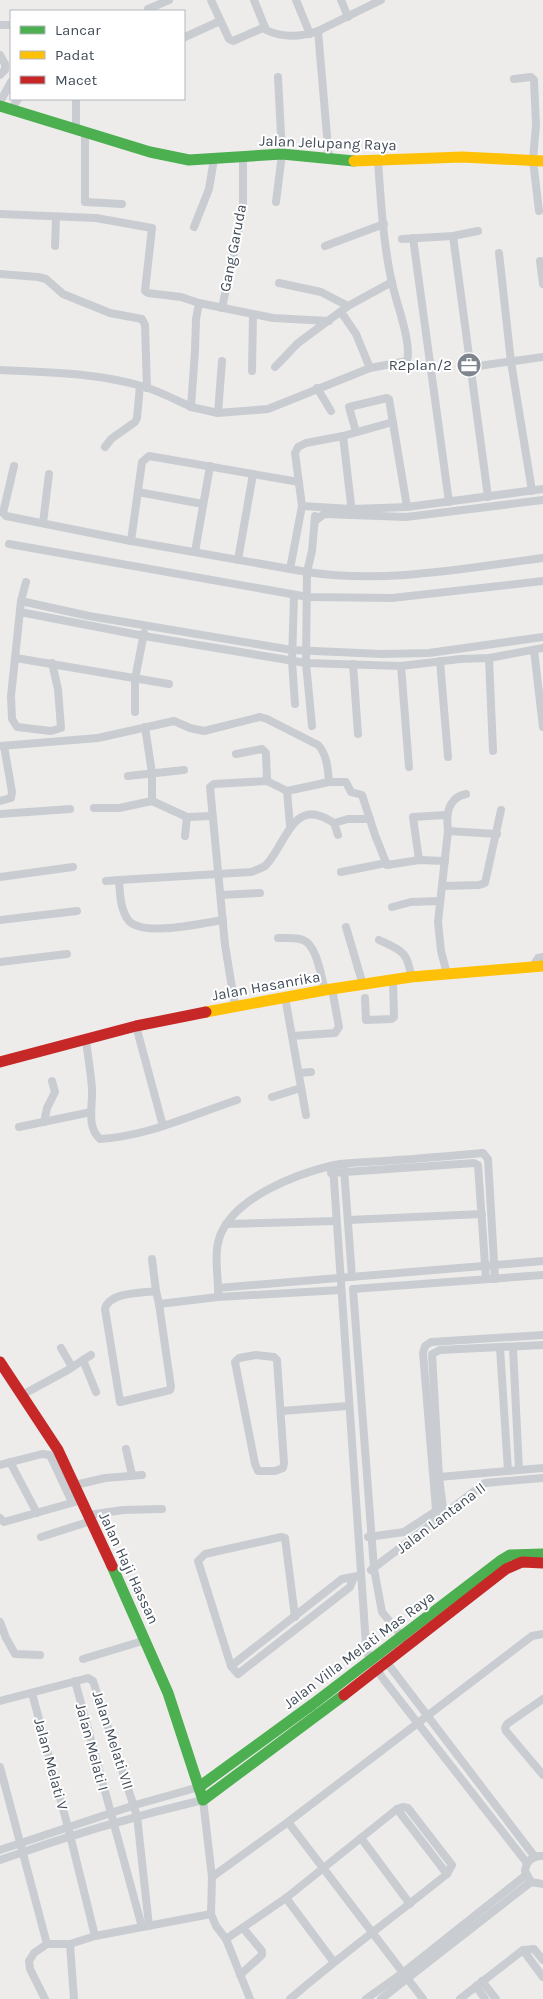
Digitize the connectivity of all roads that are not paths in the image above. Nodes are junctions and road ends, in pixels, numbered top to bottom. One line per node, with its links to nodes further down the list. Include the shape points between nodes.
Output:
1 (169, 0): 7 (street)
2 (211, 0): 9 (street)
3 (254, 0): 10 (street)
4 (296, 0): 11 (street)
5 (341, 0): 8 (street)
6 (381, 0): 8 (street)
7 (148, 9)
8 (348, 17): 11 (street)
9 (220, 21): 10 (street, via 233,41); 12 (street)
10 (265, 26): 11 (street, via 266,30 283,35)
11 (314, 32): 27 (street)
12 (185, 37)
13 (0, 55): 14 (street, via 5,70)
14 (0, 75)
15 (278, 77): 24 (street)
16 (514, 79): 28 (street, via 531,77 534,80)
17 (10, 84): 20 (street)
18 (17, 100): 22 (street)
19 (76, 100): 23 (street)
20 (0, 102)
21 (0, 106): 22 (street, Jalan Jelupang Raya)
22 (12, 110): 23 (street, Jalan Jelupang Raya)
23 (80, 130): 26 (street, Jalan Jelupang Raya, via 160,154 189,160); 31 (street, via 84,202)
24 (282, 154): 25 (street, Jalan Jelupang Raya); 27 (street, Jalan Jelupang Raya); 30 (street)
25 (243, 157): 26 (street, Jalan Jelupang Raya); 51 (street, Gang Garuda, via 243,210)
26 (214, 159): 36 (street, via 209,189)
27 (329, 159): 29 (street, Jalan Jelupang Raya)
28 (538, 160): 29 (street, Jalan Jelupang Raya, via 462,157); 32 (street)
29 (378, 161): 35 (street)
30 (276, 202)
31 (122, 204)
32 (539, 211)
33 (0, 214): 34 (street)
34 (56, 218): 41 (street); 49 (street, via 96,218 152,228 145,291)
35 (384, 224): 42 (street); 46 (street)
36 (194, 227)
37 (478, 231): 38 (street)
38 (453, 236): 39 (street); 59 (street)
39 (413, 238): 40 (street); 83 (street)
40 (402, 239)
41 (55, 246)
42 (325, 246)
43 (499, 254): 57 (street)
44 (540, 261): 48 (street)
45 (0, 274): 63 (street, via 38,276 63,294 110,313 142,319 145,325)
46 (392, 282): 50 (street); 60 (street, via 408,358 404,362)
47 (279, 283): 50 (street, via 321,292)
48 (543, 284)
49 (199, 303): 51 (street); 65 (street)
50 (348, 306): 52 (street)
51 (222, 308): 53 (street)
52 (341, 312): 54 (street); 60 (street, via 356,334)
53 (253, 314): 54 (street, via 289,320); 62 (street)
54 (329, 321): 58 (street, via 298,343)
55 (543, 357): 57 (street)
56 (222, 361): 67 (street)
57 (512, 362): 59 (street); 78 (street)
58 (275, 367)
59 (471, 367): 80 (street)
60 (370, 368): 64 (street)
61 (0, 370): 63 (street, via 83,375)
62 (252, 371)
63 (144, 387): 65 (street); 71 (street, via 135,422)
64 (317, 388): 66 (street); 67 (street, via 268,409)
65 (191, 408): 67 (street)
66 (331, 411)
67 (218, 413)
68 (393, 422): 69 (street); 69 (street, via 388,398 351,406); 87 (street)
69 (356, 432): 70 (street)
70 (343, 436): 76 (street, via 298,447); 90 (street)
71 (105, 447)
72 (14, 466): 92 (street, via 3,513)
73 (210, 466): 75 (street); 79 (street, via 149,456 142,462); 84 (street)
74 (49, 474): 92 (street)
75 (254, 474): 76 (street); 97 (street)
76 (299, 482): 85 (street)
77 (543, 489): 78 (street)
78 (532, 491): 80 (street)
79 (138, 492): 84 (street); 93 (street)
80 (488, 498): 81 (street)
81 (473, 499): 83 (street); 88 (street)
82 (543, 500): 88 (street)
83 (449, 502): 87 (street)
84 (203, 504): 95 (street)
85 (302, 506): 86 (street); 98 (street)
86 (315, 507): 89 (street); 91 (street)
87 (407, 507): 90 (street)
88 (474, 508): 90 (street, via 406,517)
89 (330, 511): 90 (street); 91 (street)
90 (352, 512)
91 (315, 521): 99 (street)
92 (43, 523): 93 (street)
93 (131, 541): 95 (street)
94 (9, 544): 103 (street)
95 (196, 552): 97 (street)
96 (543, 558): 99 (street, via 390,576)
97 (238, 560): 98 (street)
98 (290, 569): 99 (street)
99 (308, 576): 102 (street)
100 (543, 580): 102 (street, via 392,598)
101 (26, 582): 104 (street)
102 (308, 593): 103 (street); 113 (street)
103 (294, 595): 111 (street)
104 (21, 601): 105 (street); 106 (street)
105 (20, 612): 107 (street); 114 (street)
106 (144, 624): 107 (street); 111 (street)
107 (144, 636): 117 (street); 123 (street)
108 (543, 637): 110 (street)
109 (543, 648): 112 (street)
110 (459, 649): 113 (street, via 382,654); 116 (street)
111 (292, 650): 113 (street); 117 (street)
112 (534, 650): 115 (street); 129 (street)
113 (307, 651): 120 (street)
114 (16, 658): 119 (street); 119 (street, via 11,696 12,719 17,727 58,731 62,728)
115 (489, 658): 116 (street); 132 (street)
116 (460, 659): 118 (street)
117 (292, 661): 120 (street); 125 (street)
118 (440, 661): 122 (street); 134 (street)
119 (52, 663): 123 (street)
120 (306, 663): 121 (street); 128 (street)
121 (354, 664): 122 (street); 130 (street)
122 (401, 666): 135 (street)
123 (135, 679): 124 (street); 126 (street)
124 (169, 684)
125 (294, 704)
126 (135, 712)
127 (145, 726): 131 (street, via 84,740); 137 (street); 140 (street, via 174,721 204,731 252,718 267,719 321,747)
128 (312, 726)
129 (543, 727)
130 (358, 734)
131 (2, 746): 143 (street, via 12,792 10,798)
132 (493, 751)
133 (236, 754): 139 (street, via 262,750 266,753)
134 (448, 757)
135 (409, 767)
136 (184, 770): 137 (street)
137 (152, 773): 138 (street); 144 (street)
138 (128, 776)
139 (267, 782): 141 (street); 150 (street, via 211,785)
140 (329, 782): 141 (street); 152 (street, via 346,782 351,792 362,795)
141 (287, 791): 154 (street)
142 (466, 794): 149 (street, via 452,801)
143 (0, 801)
144 (152, 801): 145 (street, via 119,808); 151 (street)
145 (94, 808)
146 (70, 809): 148 (street)
147 (501, 810): 156 (street)
148 (0, 814)
149 (446, 815): 155 (street); 159 (street, via 413,817)
150 (212, 816): 151 (street); 164 (street)
151 (187, 817): 158 (street)
152 (370, 819): 153 (street, via 348,818); 161 (street)
153 (334, 823): 154 (street, via 320,815 310,814); 157 (street)
154 (290, 826): 164 (street, via 280,846 260,869)
155 (448, 831): 156 (street); 160 (street)
156 (497, 834): 168 (street, via 484,883)
157 (338, 835)
158 (185, 836)
159 (419, 860): 160 (street); 161 (street, via 387,866)
160 (445, 861): 168 (street)
161 (386, 863): 163 (street)
162 (73, 867): 165 (street)
163 (341, 872)
164 (219, 875): 166 (street); 170 (street)
165 (0, 877)
166 (119, 880): 167 (street); 175 (street, via 124,911 136,926 146,929)
167 (106, 881)
168 (442, 886): 171 (street)
169 (260, 893): 170 (street)
170 (221, 895): 175 (street)
171 (440, 901): 172 (street, via 411,902); 183 (street, via 438,922)
172 (392, 907)
173 (77, 911): 174 (street)
174 (0, 920)
175 (223, 920): 190 (street)
176 (346, 926): 186 (street)
177 (278, 938): 187 (street, via 303,940 308,944 315,953)
178 (378, 940): 184 (street, via 405,955)
179 (67, 954): 181 (street)
180 (543, 957): 182 (street, via 538,958)
181 (0, 962)
182 (538, 966): 183 (street, Jalan Hasanrika)
183 (447, 974): 184 (street, Jalan Hasanrika)
184 (411, 977): 185 (street, Jalan Hasanrika)
185 (393, 981): 186 (street, Jalan Hasanrika); 189 (street, via 392,1019 366,1020)
186 (363, 985): 187 (street, Jalan Hasanrika)
187 (328, 989): 188 (street, Jalan Hasanrika); 192 (street, via 338,1030 335,1033)
188 (284, 997): 190 (street, Jalan Hasanrika); 192 (street)
189 (365, 998)
190 (234, 1006): 191 (street, Jalan Hasanrika)
191 (136, 1026): 193 (street, Jalan Hasanrika); 204 (street)
192 (292, 1036): 196 (street)
193 (86, 1041): 194 (street, Jalan Hasanrika); 201 (street, via 92,1089)
194 (0, 1062)
195 (311, 1072): 196 (street)
196 (299, 1073): 198 (street)
197 (52, 1081): 203 (street, via 55,1092)
198 (301, 1088): 199 (street); 202 (street)
199 (272, 1097)
200 (237, 1100): 204 (street)
201 (91, 1112): 203 (street); 204 (street, via 94,1133 100,1139)
202 (306, 1115)
203 (44, 1122): 205 (street)
204 (163, 1126)
205 (18, 1127)
206 (486, 1156): 207 (street, via 482,1153); 208 (street); 217 (street)
207 (343, 1164): 209 (street); 210 (street)
208 (478, 1165): 210 (street); 211 (street)
209 (333, 1170): 210 (street); 213 (street); 214 (street, via 296,1177 276,1186 245,1205)
210 (344, 1173): 212 (street)
211 (482, 1214): 212 (street); 218 (street)
212 (348, 1220): 220 (street)
213 (336, 1221): 214 (street); 221 (street)
214 (226, 1224): 224 (street, via 218,1248)
215 (152, 1259): 226 (street)
216 (543, 1261): 217 (street)
217 (495, 1265): 218 (street); 222 (street)
218 (485, 1266): 220 (street); 223 (street)
219 (543, 1275): 222 (street)
220 (352, 1277): 221 (street)
221 (340, 1278): 224 (street); 225 (street)
222 (495, 1278): 223 (street)
223 (486, 1279): 230 (street, via 353,1288)
224 (218, 1288): 227 (street)
225 (340, 1290): 227 (street); 231 (street)
226 (156, 1291): 228 (street); 228 (street, via 112,1299 106,1304 120,1402 170,1390)
227 (218, 1297): 228 (street)
228 (159, 1304)
229 (543, 1335): 233 (street, via 431,1342)
230 (357, 1344): 231 (street); 266 (street)
231 (344, 1345): 244 (street)
232 (543, 1345): 236 (street)
233 (425, 1346): 237 (street); 259 (street, via 423,1353)
234 (61, 1348): 241 (street)
235 (500, 1348): 236 (street); 237 (street, via 440,1350); 251 (street)
236 (513, 1348): 250 (street)
237 (432, 1354): 254 (street)
238 (91, 1355): 239 (street)
239 (82, 1360): 241 (street); 242 (street)
240 (0, 1362): 243 (street, Jalan Haji Hassan)
241 (72, 1367): 243 (street)
242 (96, 1392)
243 (22, 1395): 256 (street, Jalan Haji Hassan, via 58,1450)
244 (348, 1406): 245 (street); 264 (street)
245 (281, 1411): 245 (street, via 276,1358 256,1355 236,1360 258,1471 275,1471 284,1463)
246 (126, 1449): 252 (street)
247 (10, 1462): 248 (street); 257 (street, via 50,1455); 260 (street)
248 (0, 1464)
249 (543, 1468): 250 (street, Jalan Lantana II)
250 (519, 1470): 251 (street, Jalan Lantana II)
251 (508, 1471): 254 (street, Jalan Lantana II)
252 (132, 1475): 253 (street); 256 (street)
253 (142, 1475)
254 (440, 1477): 259 (street)
255 (543, 1478): 263 (street, Jalan Lantana II, via 486,1483)
256 (75, 1485): 257 (street, Jalan Haji Hassan)
257 (77, 1501): 260 (street); 262 (street, Jalan Haji Hassan)
258 (162, 1509): 262 (street, via 123,1510)
259 (440, 1509): 263 (street); 266 (street, Jalan Lantana II, via 404,1532)
260 (37, 1513): 261 (street, via 4,1522)
261 (0, 1518)
262 (90, 1518): 265 (street); 276 (street, Jalan Haji Hassan)
263 (441, 1518): 270 (street, Jalan Lantana II)
264 (358, 1536): 266 (street, Jalan Lantana II); 271 (street)
265 (41, 1537)
266 (371, 1537): 270 (street)
267 (543, 1554): 269 (street, Jalan Villa Melati Mas Raya, via 510,1555)
268 (543, 1563): 269 (street, Jalan Villa Melati Mas Raya)
269 (503, 1565): 277 (street, Jalan Villa Melati Mas Raya)
270 (374, 1569): 271 (street, Jalan Lantana II); 277 (street, via 382,1612)
271 (358, 1576): 272 (street, Jalan Lantana II, via 342,1579); 280 (street, via 366,1645); 281 (street, via 350,1587 238,1674)
272 (294, 1617): 281 (street, Jalan Lantana II); 281 (street, via 285,1538 200,1557 198,1561)
273 (0, 1622): 275 (street)
274 (543, 1634): 286 (street, via 532,1636)
275 (3, 1640): 278 (street, via 15,1654)
276 (146, 1640): 279 (street); 291 (street, Jalan Haji Hassan, via 168,1692)
277 (405, 1641): 280 (street, Jalan Villa Melati Mas Raya)
278 (40, 1655)
279 (84, 1659)
280 (379, 1662): 286 (street); 287 (street); 288 (street, Jalan Villa Melati Mas Raya)
281 (231, 1666)
282 (75, 1681): 283 (street, Jalan Melati VII); 293 (street, Jalan Melati VII, via 88,1678 94,1681); 294 (street, Jalan Melati I)
283 (32, 1693): 285 (street, Jalan Melati VII); 298 (street, Jalan Melati V)
284 (543, 1699): 290 (street, via 505,1728)
285 (0, 1701)
286 (428, 1716): 287 (street); 302 (street)
287 (418, 1724): 296 (street); 304 (street)
288 (273, 1742): 291 (street, Jalan Villa Melati Mas Raya); 292 (street, Jalan Villa Melati Mas Raya)
289 (0, 1767): 300 (street)
290 (543, 1775)
291 (199, 1787): 292 (street, Jalan Haji Hassan); 293 (street)
292 (203, 1800): 295 (street); 306 (street)
293 (135, 1805): 294 (street); 295 (street)
294 (111, 1814): 297 (street, Jalan Melati I); 298 (street)
295 (137, 1816): 297 (street); 312 (street)
296 (288, 1822): 305 (street); 306 (street)
297 (113, 1823): 298 (street); 312 (street, Jalan Melati I)
298 (69, 1831): 300 (street); 315 (street, Jalan Melati V)
299 (360, 1838): 305 (street); 310 (street); 310 (street, via 397,1810 408,1808 452,1865 448,1874)
300 (23, 1847): 301 (street); 303 (street); 317 (street)
301 (0, 1850)
302 (539, 1856): 304 (street)
303 (0, 1860)
304 (527, 1863): 307 (street)
305 (323, 1869): 309 (street); 314 (street)
306 (212, 1877): 311 (street)
307 (529, 1878): 308 (street); 323 (street)
308 (543, 1884)
309 (286, 1898): 313 (street); 321 (street)
310 (410, 1904): 314 (street)
311 (211, 1914): 312 (street); 316 (street)
312 (145, 1926): 315 (street)
313 (243, 1928): 316 (street); 322 (street, via 262,1955)
314 (373, 1933): 321 (street); 323 (street)
315 (95, 1936): 318 (street)
316 (226, 1939): 322 (street)
317 (47, 1944): 318 (street); 327 (street, via 29,1961)
318 (70, 1944): 328 (street)
319 (524, 1950): 320 (street, via 534,1948); 324 (street); 325 (street)
320 (543, 1960)
321 (333, 1962): 330 (street)
322 (240, 1975): 329 (street)
323 (406, 1975): 331 (street); 332 (street); 333 (street)
324 (543, 1976)
325 (482, 1981): 326 (street); 336 (street)
326 (476, 1986): 334 (street); 335 (street)
327 (45, 1999)
328 (74, 1999)
329 (250, 1999)
330 (290, 1999)
331 (366, 1999)
332 (381, 1999)
333 (424, 1999)
334 (460, 1999)
335 (485, 1999)
336 (496, 1999)

